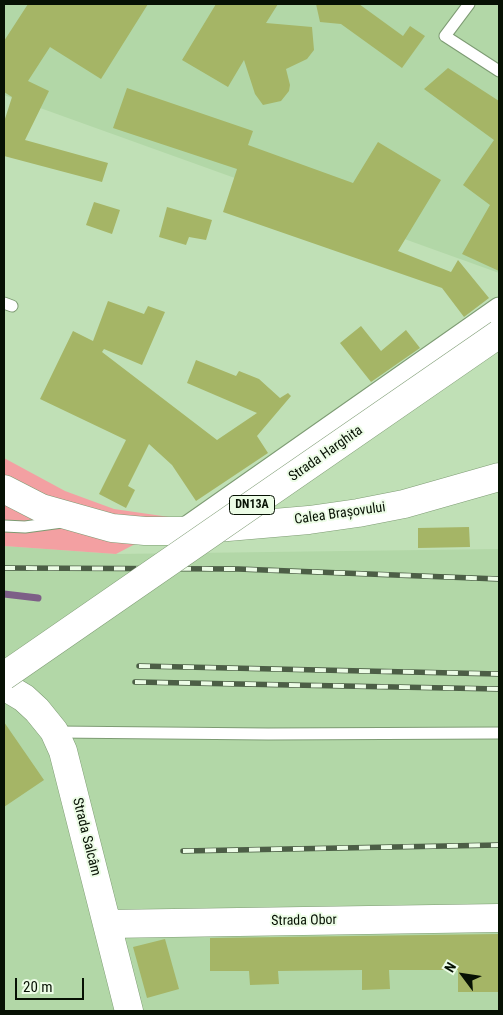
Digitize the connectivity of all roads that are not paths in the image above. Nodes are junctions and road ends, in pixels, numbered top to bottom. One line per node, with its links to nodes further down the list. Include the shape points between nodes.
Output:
1 (469, 4): 2 (lane, via 446,36)
2 (499, 72)
3 (499, 308): 9 (street)
4 (499, 334): 10 (main road, Strada Harghita / DN13A, bridge)
5 (499, 477): 9 (main road, Calea Brașovului, via 404,504 358,513)
6 (4, 489): 7 (main road, Calea Brașovului, via 41,508)
7 (77, 519): 8 (lane, via 25,527); 9 (main road, Calea Brașovului, via 112,528)
8 (4, 526)
9 (181, 531)
10 (4, 676)
11 (4, 686): 12 (main road, Strada Salcâm, via 24,698)
12 (54, 732): 13 (lane); 15 (main road, Strada Salcâm, via 69,770)
13 (499, 733)
14 (499, 918): 15 (main road, Strada Obor)
15 (108, 924): 16 (main road, Strada Salcâm)
16 (129, 1011)

